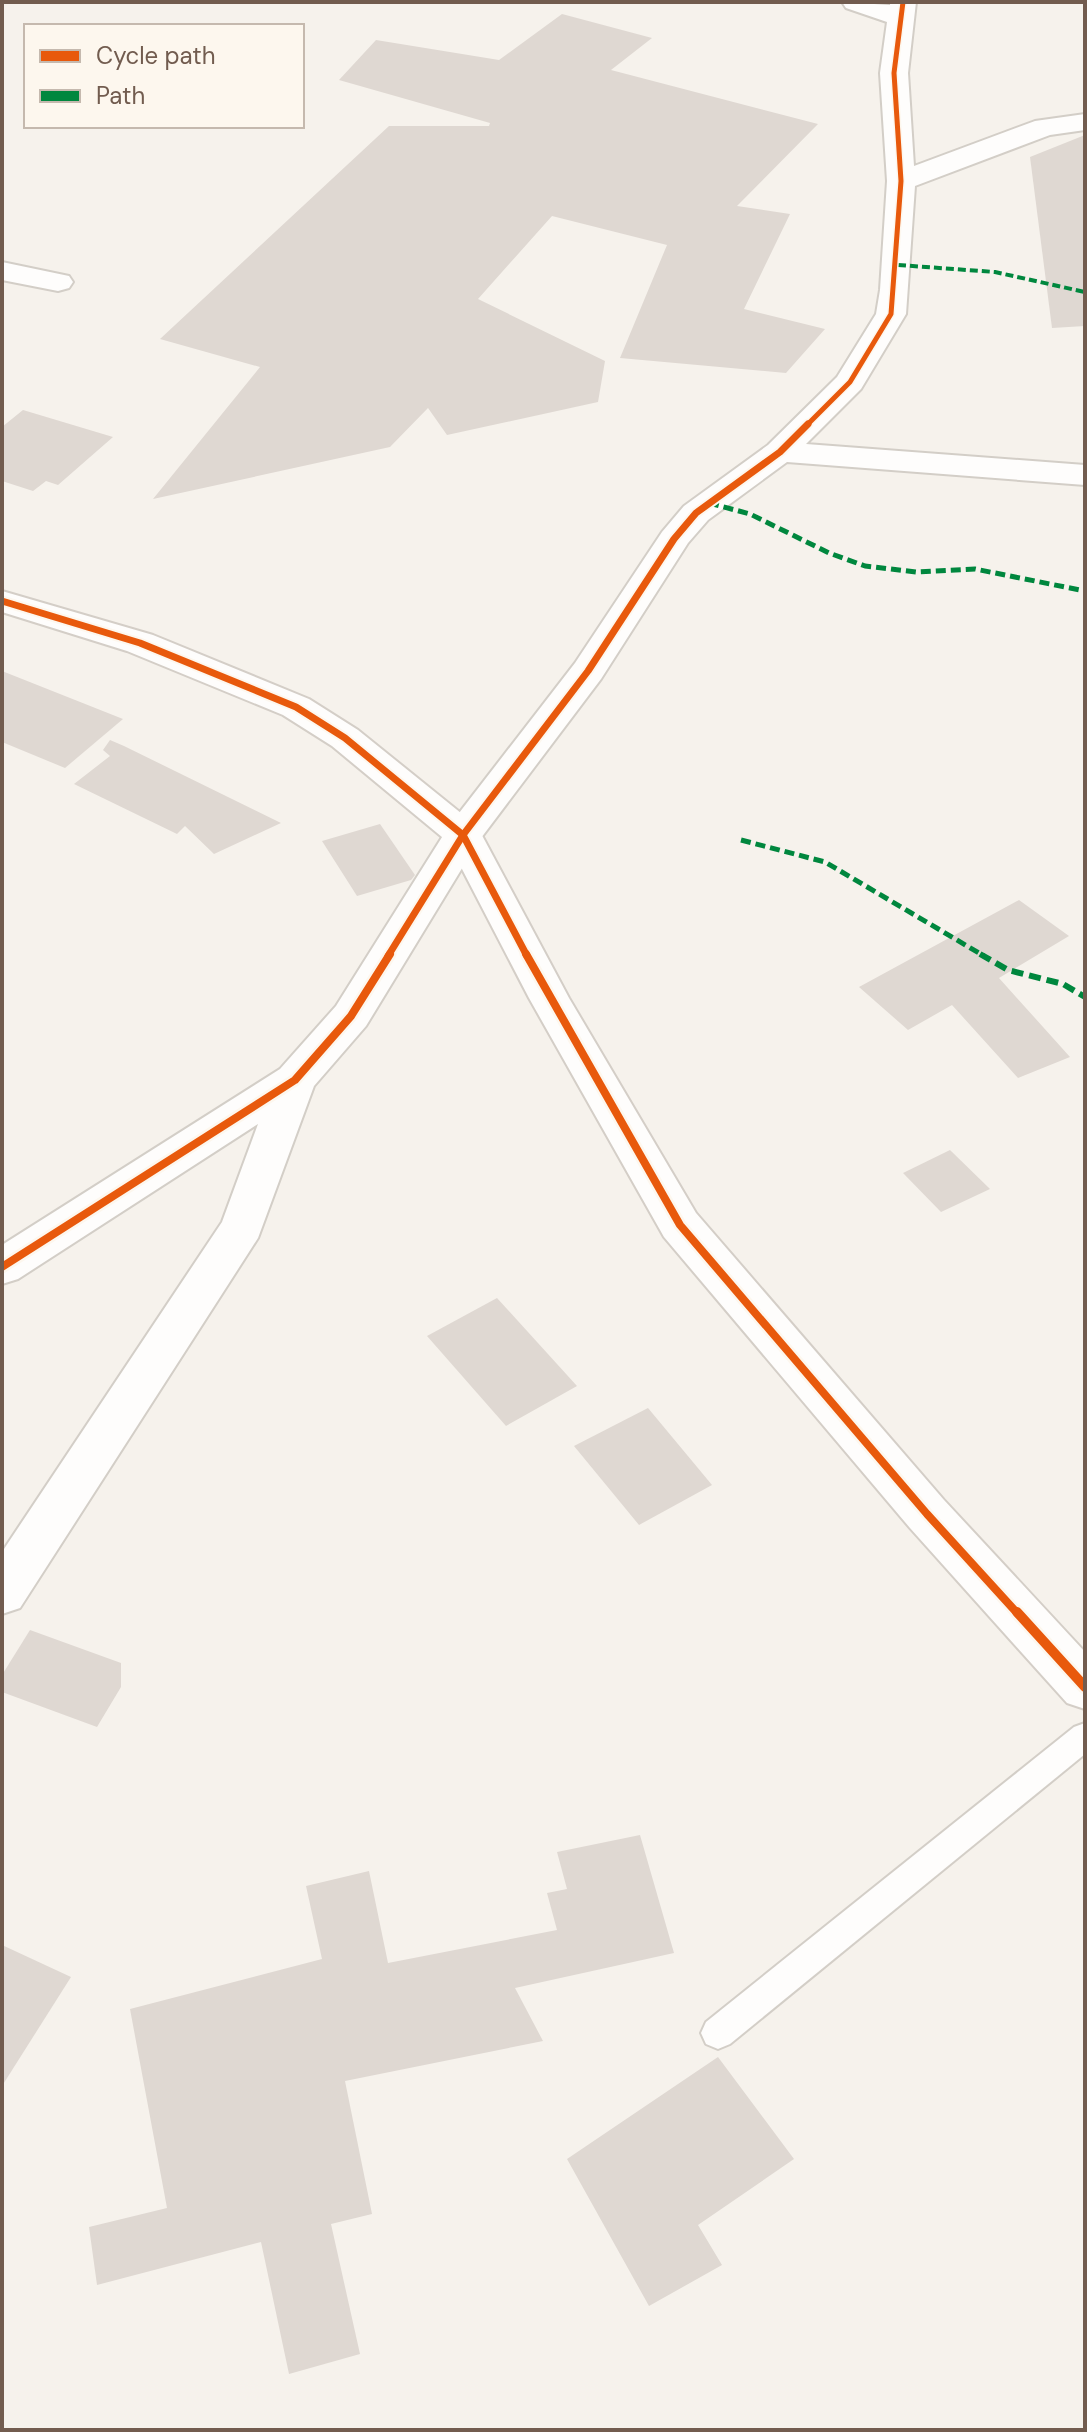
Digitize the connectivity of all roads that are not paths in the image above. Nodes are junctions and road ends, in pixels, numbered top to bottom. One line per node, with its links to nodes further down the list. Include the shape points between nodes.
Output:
1 (855, 2): 2 (street)
2 (902, 10): 4 (street, via 894,73)
3 (1085, 122): 4 (street, via 1045,127)
4 (901, 181): 7 (street, via 891,314 850,382)
5 (2, 271): 6 (street)
6 (58, 282)
7 (780, 452): 8 (street); 10 (street, via 696,513 674,539 588,671)
8 (1085, 475)
9 (2, 601): 10 (street, via 140,643 296,707 345,738)
10 (463, 835): 11 (street, via 351,1016); 14 (street, via 549,998 680,1225 927,1514)
11 (295, 1080): 12 (street); 13 (street, via 242,1226)
12 (2, 1267)
13 (2, 1593)
14 (1085, 1687)
15 (1085, 1736): 16 (lane)
16 (718, 2033)

